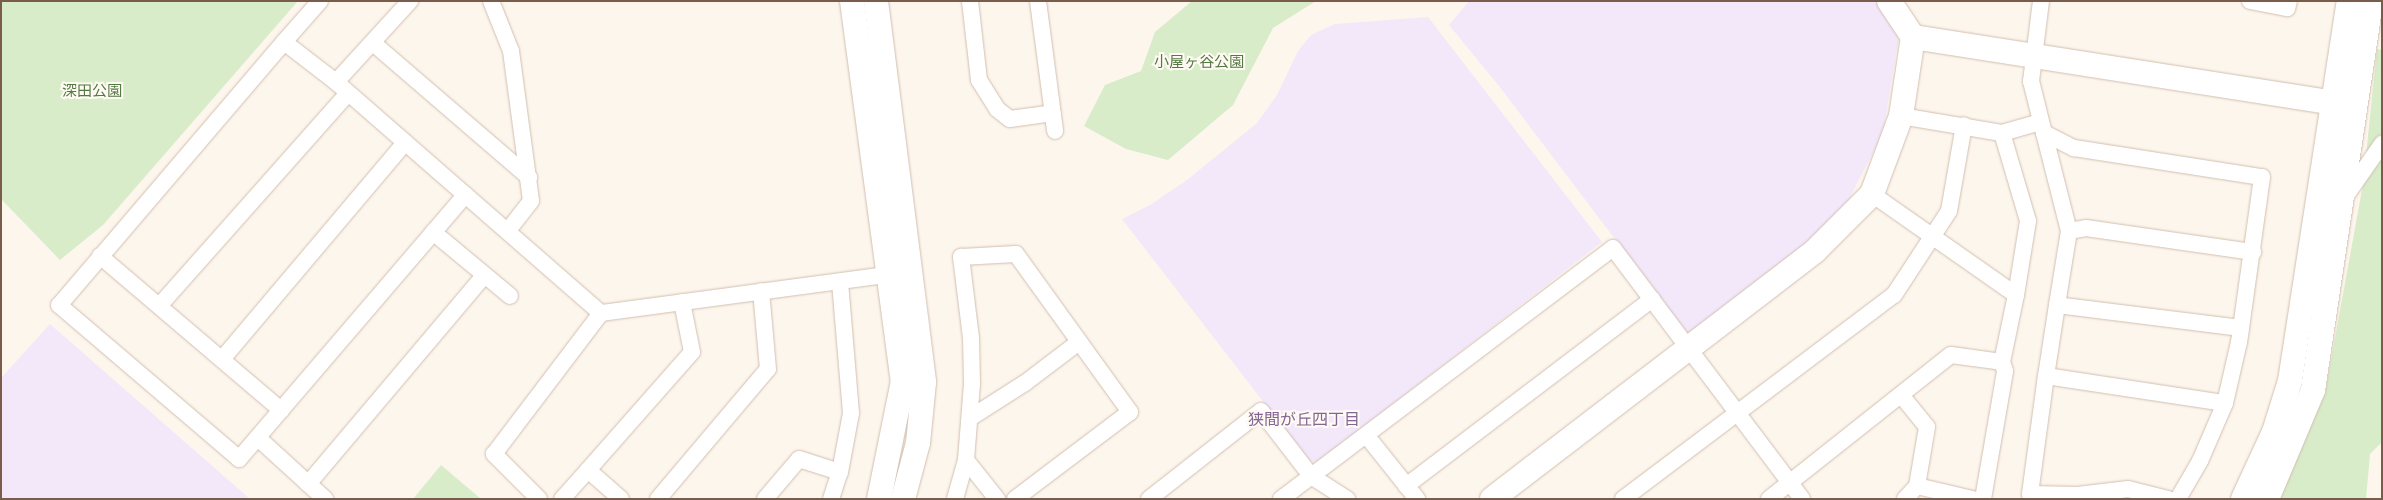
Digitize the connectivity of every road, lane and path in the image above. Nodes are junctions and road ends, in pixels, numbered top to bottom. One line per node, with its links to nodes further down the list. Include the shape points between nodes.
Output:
1 (320, 1): 15 (street)
2 (410, 1): 16 (street)
3 (491, 1): 28 (street, via 511,51)
4 (852, 1): 30 (street)
5 (876, 1): 30 (street)
6 (970, 1): 20 (street, via 979,80 997,109 1010,119)
7 (1038, 1): 20 (street)
8 (1889, 1): 14 (street)
9 (2041, 1): 17 (street)
10 (2250, 1): 11 (street, via 2287,8)
11 (2289, 1)
12 (2349, 1): 19 (street)
13 (2372, 1): 19 (street)
14 (1913, 37): 17 (street); 21 (street)
15 (284, 42): 18 (street); 38 (street)
16 (373, 43): 18 (street); 28 (street)
17 (2035, 56): 19 (street); 23 (street, via 2031,81)
18 (342, 88): 26 (street); 48 (street)
19 (2344, 104): 32 (street); 97 (street, via 2290,380 2274,432)
20 (1052, 113): 24 (street)
21 (1902, 116): 22 (street); 31 (street)
22 (1964, 125): 25 (street); 36 (street, via 1949,211)
23 (2042, 127): 25 (street); 34 (street); 37 (street, via 2074,148 2262,177)
24 (1055, 131)
25 (2002, 133): 43 (street, via 2028,221)
26 (404, 143): 29 (street); 53 (street)
27 (2382, 144): 32 (street)
28 (529, 178): 33 (street, via 531,201)
29 (465, 194): 33 (street); 35 (street)
30 (888, 194): 39 (street)
31 (1872, 194): 36 (street); 52 (street, via 1815,251)
32 (2340, 205): 98 (street, via 2313,390)
33 (508, 230): 49 (street)
34 (2069, 231): 37 (street, via 2086,228); 47 (street)
35 (433, 232): 40 (street); 58 (street)
36 (1934, 238): 43 (street); 59 (street, via 1894,295)
37 (2253, 252): 50 (street)
38 (100, 256): 48 (street); 62 (street, via 59,305 239,459)
39 (897, 268): 41 (street); 79 (street, via 903,381); 80 (street, via 924,382 918,443)
40 (484, 276): 44 (street); 68 (street)
41 (840, 281): 42 (street); 65 (street, via 851,413)
42 (760, 291): 46 (street); 76 (street, via 768,369)
43 (2016, 295): 54 (street)
44 (510, 296)
45 (1652, 299): 52 (street); 61 (street, via 1613,248); 69 (street)
46 (682, 302): 49 (street); 64 (street, via 692,352)
47 (2057, 305): 50 (street); 55 (street)
48 (160, 306): 53 (street)
49 (600, 313): 73 (street, via 494,454)
50 (2241, 328): 57 (street)
51 (1079, 342): 60 (street, via 1025,383); 60 (street, via 1016,254 961,257 971,338); 83 (street, via 1130,412)
52 (1689, 348): 59 (street); 88 (street)
53 (223, 358): 58 (street)
54 (2002, 362): 56 (street, via 1951,355); 94 (street, via 2005,371)
55 (2046, 376): 57 (street); 71 (street)
56 (1901, 395): 67 (street); 70 (street, via 1927,427)
57 (2225, 403): 96 (street, via 2200,461)
58 (281, 410): 62 (street)
59 (1737, 413): 67 (street); 89 (street)
60 (970, 418): 63 (street)
61 (1366, 435): 66 (street); 69 (street)
62 (258, 438): 68 (street)
63 (966, 460): 81 (street); 82 (street)
64 (588, 470): 74 (street); 75 (street)
65 (840, 472): 77 (street, via 799,459); 78 (street)
66 (1311, 476): 84 (street, via 1261,411); 85 (street); 86 (street)
67 (1789, 482): 90 (street); 91 (street)
68 (308, 484): 72 (street)
69 (1406, 486): 87 (street)
70 (1917, 486): 92 (street); 93 (street)
71 (2028, 496): 95 (street, via 2128,489)
72 (325, 499)
73 (539, 499)
74 (562, 499)
75 (620, 499)
76 (658, 499)
77 (765, 499)
78 (832, 499)
79 (879, 499)
80 (903, 499)
81 (955, 499)
82 (997, 499)
83 (1015, 499)
84 (1149, 499)
85 (1281, 499)
86 (1346, 499)
87 (1416, 499)
88 (1492, 499)
89 (1623, 499)
90 (1769, 499)
91 (1802, 499)
92 (1905, 499)
93 (1972, 499)
94 (1983, 499)
95 (2168, 499)
96 (2178, 499)
97 (2243, 499)
98 (2267, 499)

